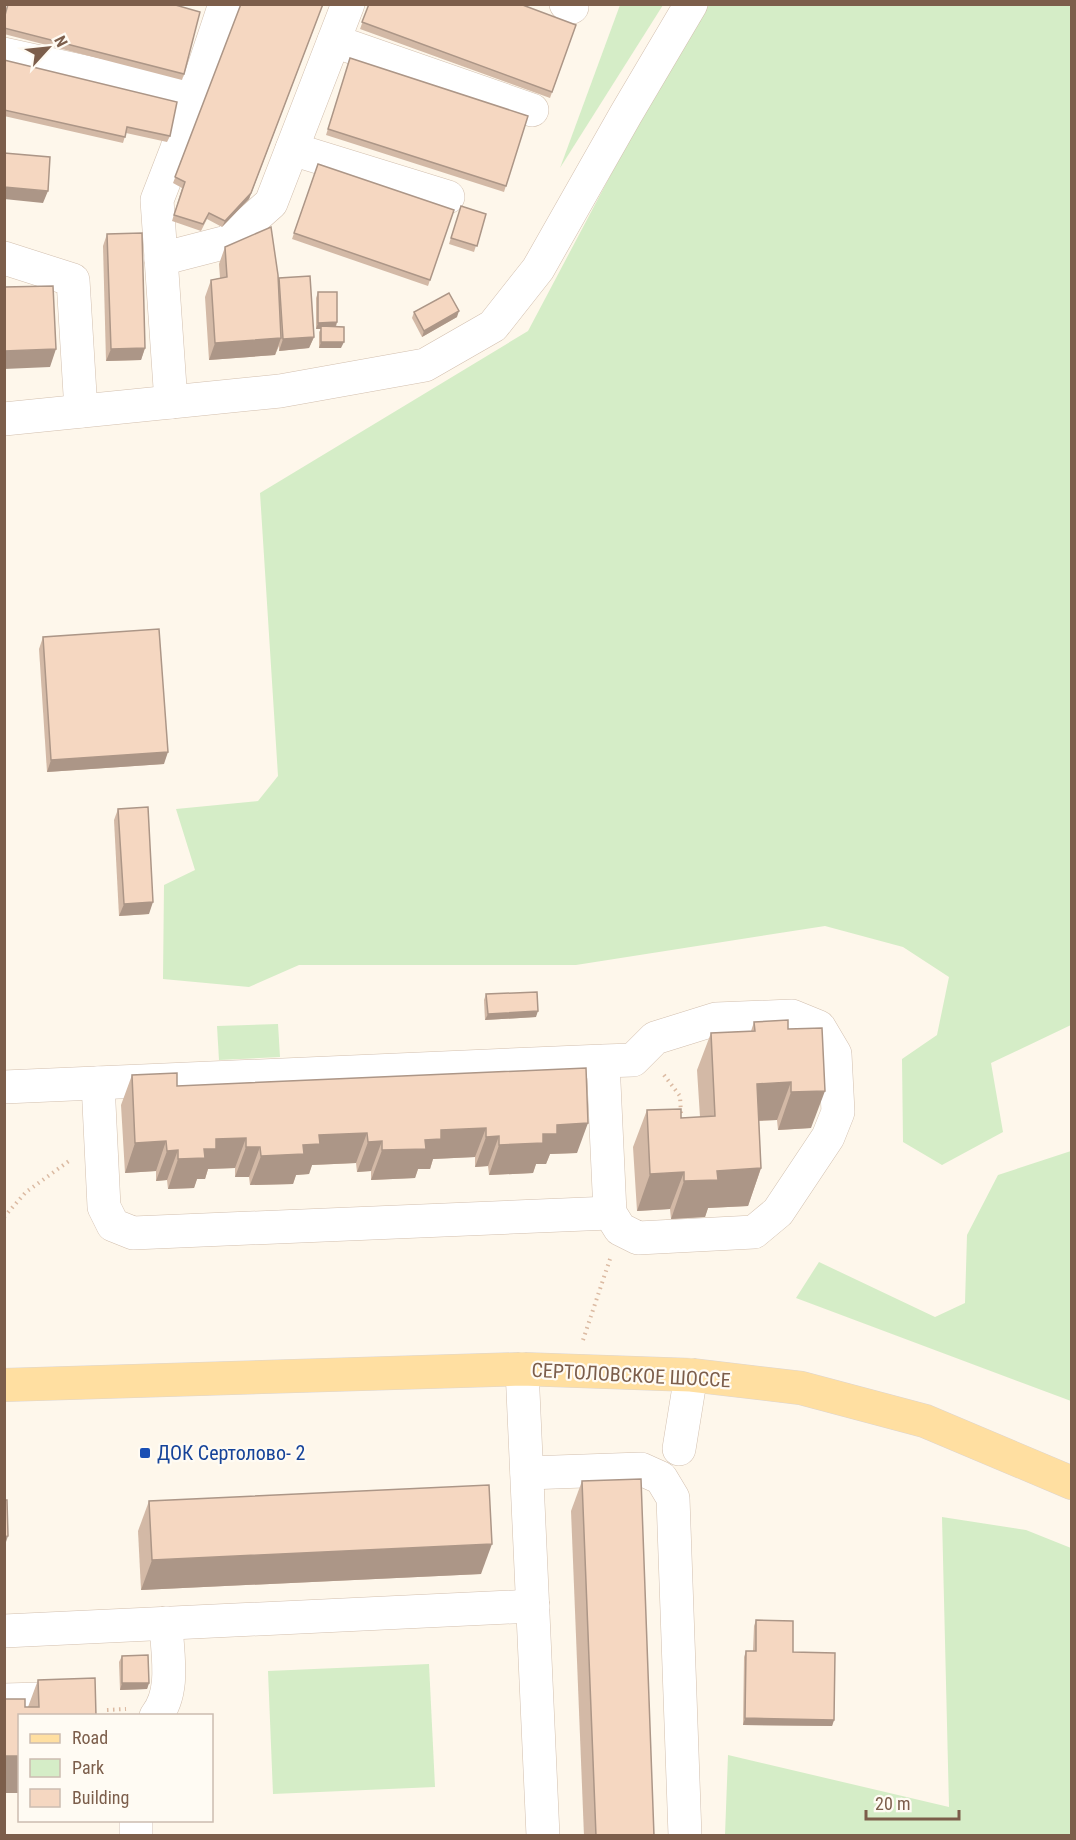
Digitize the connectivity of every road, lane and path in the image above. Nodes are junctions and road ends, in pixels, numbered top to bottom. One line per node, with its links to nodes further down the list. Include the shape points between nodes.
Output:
1 (348, 4): 4 (street)
2 (691, 4): 12 (street, via 538,269 493,326 425,365 280,392)
3 (216, 6): 6 (street)
4 (334, 41): 7 (street); 8 (street)
5 (4, 54): 6 (street)
6 (195, 96): 11 (street, via 157,200)
7 (532, 110)
8 (292, 149): 9 (street); 11 (street, via 271,203 227,242)
9 (448, 197)
10 (4, 258): 13 (street, via 73,280)
11 (161, 259): 12 (street)
12 (171, 402): 13 (street)
13 (81, 411): 14 (street)
14 (4, 418)
15 (655, 1038): 16 (street, via 633,1060); 19 (path, via 657,1066 680,1096); 22 (street, via 716,1019 792,1016 819,1027 835,1054 838,1112 828,1137 778,1212 754,1232 638,1238)
16 (603, 1061): 17 (street); 22 (street)
17 (98, 1083): 18 (street); 20 (street)
18 (4, 1087)
19 (681, 1116)
20 (101, 1138): 21 (path, via 26,1192); 22 (street, via 104,1207 113,1225 133,1233)
21 (4, 1217)
22 (615, 1221): 24 (path)
23 (522, 1369): 24 (main road, СЕРТОЛОВСКОЕ ШОССЕ); 26 (main road, СЕРТОЛОВСКОЕ ШОССЕ); 28 (street)
24 (573, 1371): 25 (main road, СЕРТОЛОВСКОЕ ШОССЕ)
25 (691, 1375): 27 (street); 29 (main road, СЕРТОЛОВСКОЕ ШОССЕ, via 801,1388 925,1421)
26 (4, 1385)
27 (679, 1449)
28 (527, 1473): 30 (street); 37 (street, via 641,1469 661,1478 673,1498)
29 (1071, 1484)
30 (533, 1606): 31 (street); 36 (street)
31 (166, 1623): 32 (street); 35 (street, via 168,1688)
32 (4, 1631)
33 (79, 1698): 34 (street); 35 (path, via 101,1710)
34 (4, 1700)
35 (159, 1712)
36 (543, 1836)
37 (685, 1836)

